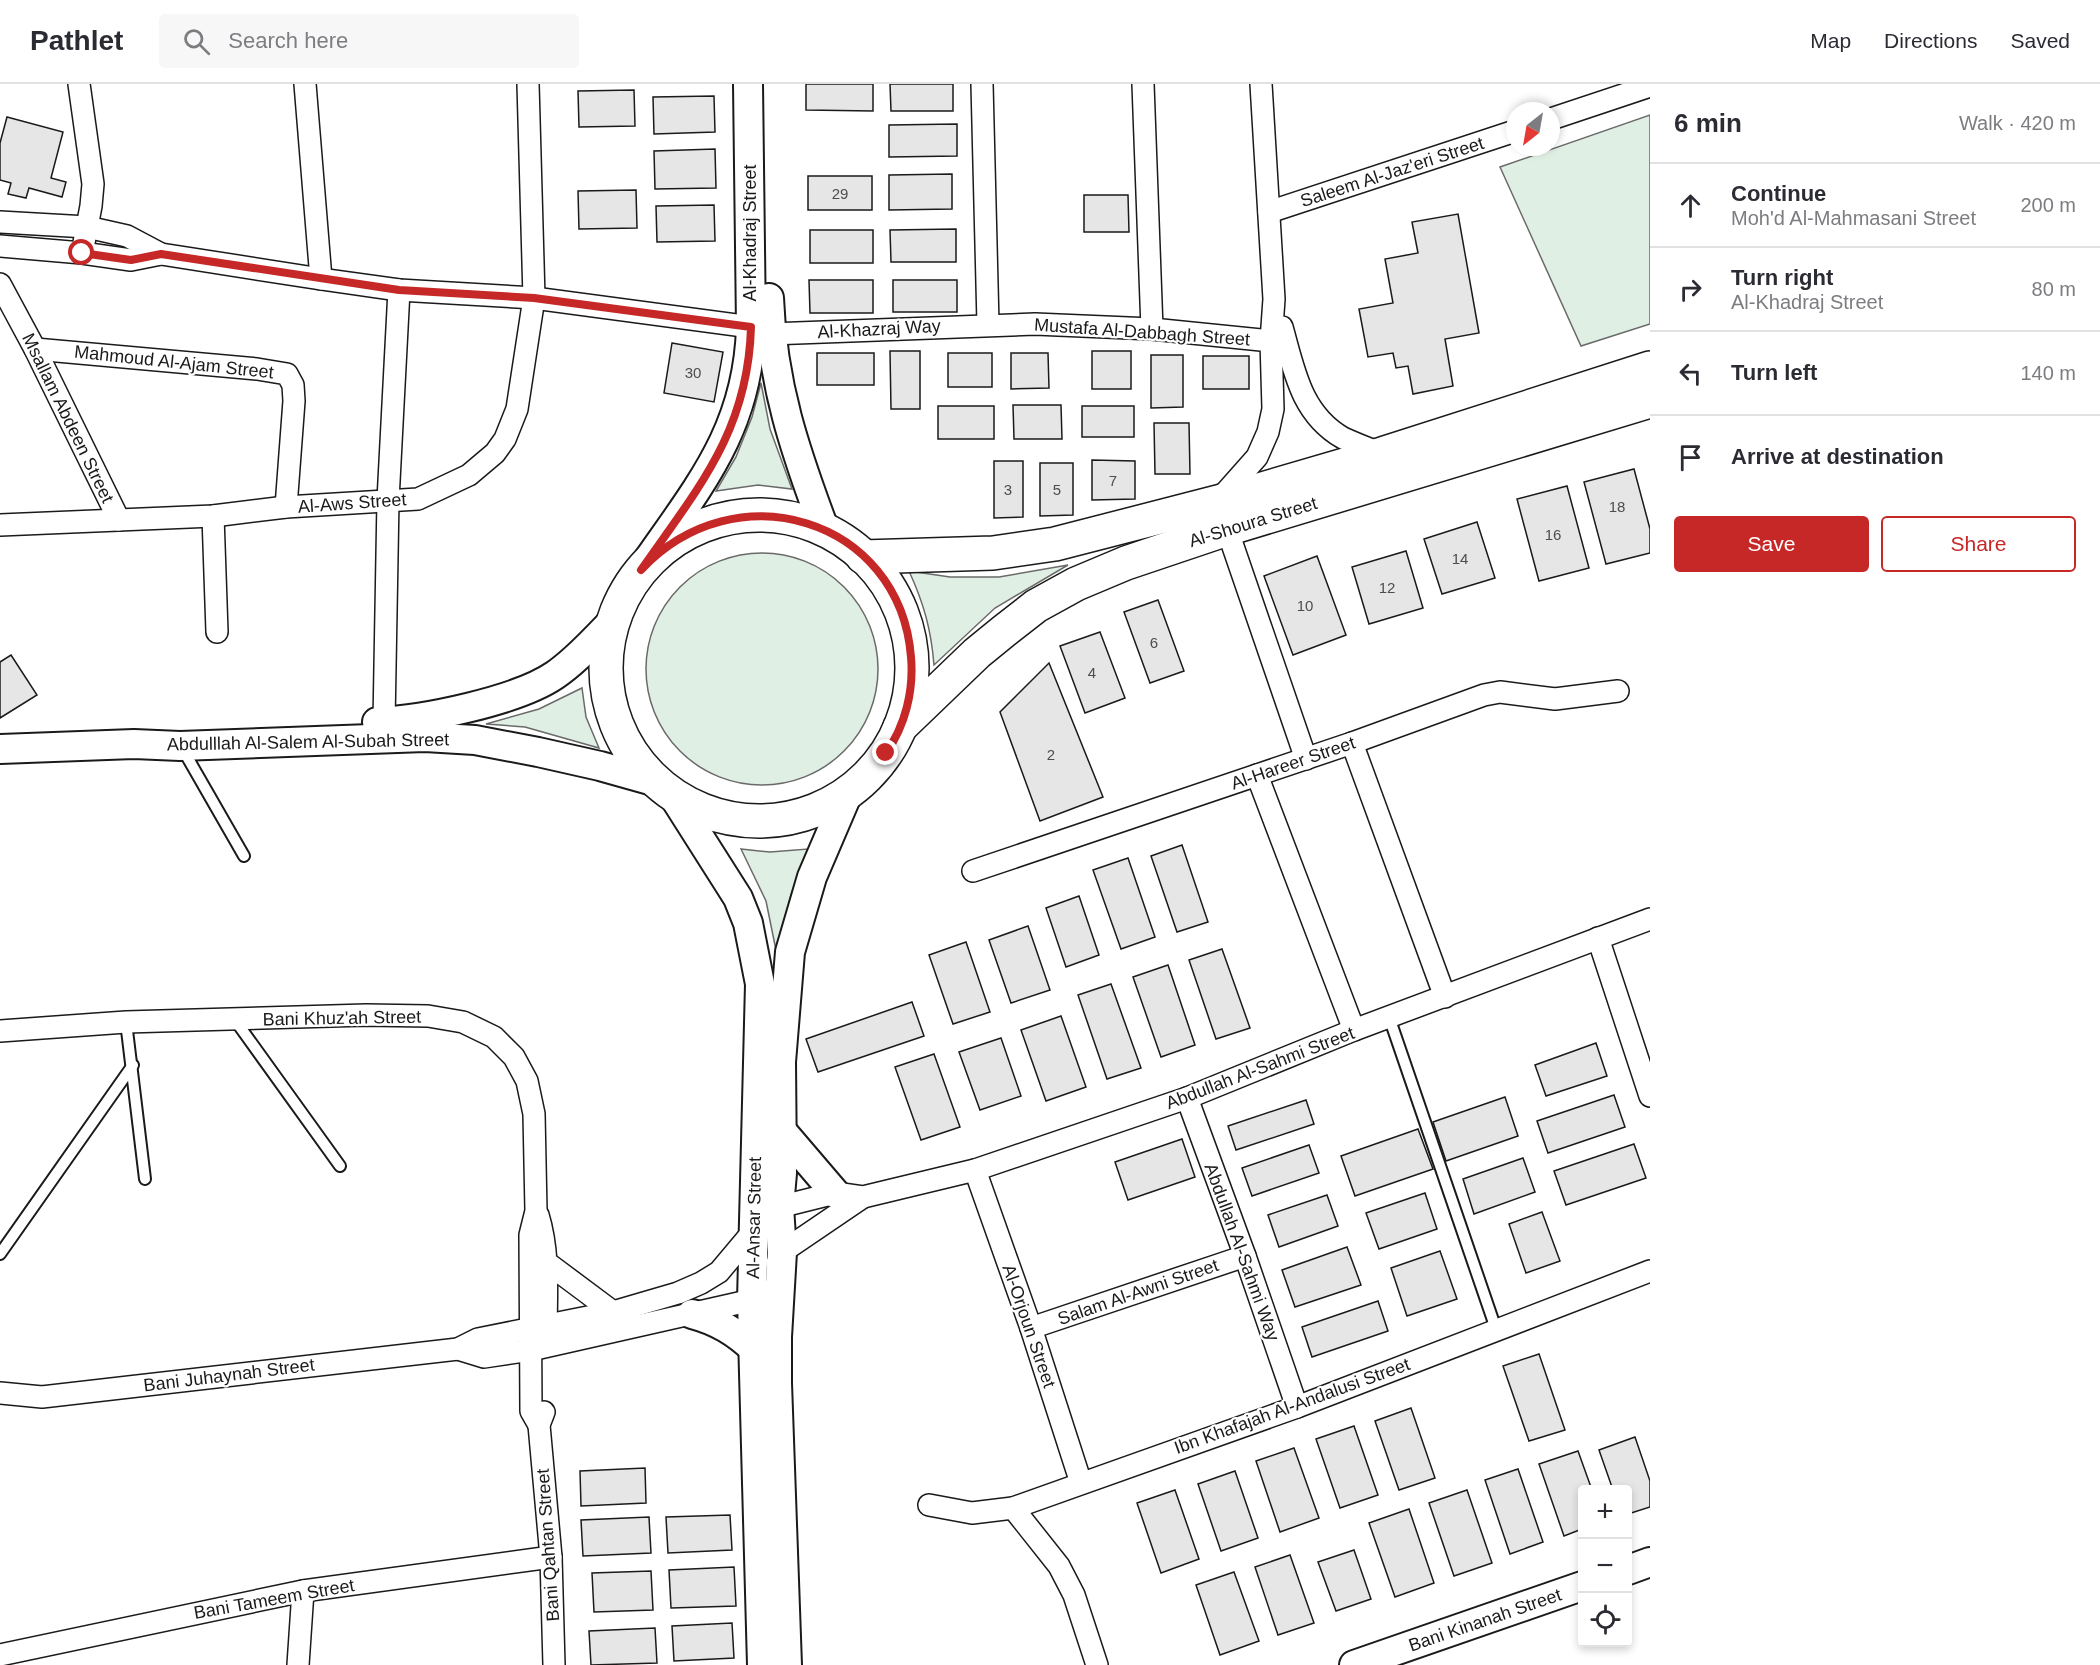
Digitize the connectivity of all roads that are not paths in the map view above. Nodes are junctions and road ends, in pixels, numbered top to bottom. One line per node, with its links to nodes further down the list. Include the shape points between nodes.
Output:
1 (79, 84): 14 (street, via 93,184)
2 (305, 84): 18 (street)
3 (528, 84): 21 (street, Al-Aws Street)
4 (748, 84): 24 (street, Al-Khadraj Street)
5 (763, 84): 24 (street, Al-Khadraj Street)
6 (982, 84): 22 (street)
7 (1143, 84): 23 (street)
8 (1261, 84): 12 (street)
9 (1650, 86): 10 (street)
10 (1560, 116)
11 (1506, 134): 12 (street, Saleem Al-Jaz'eri Street)
12 (1269, 212): 25 (street)
13 (0, 222): 14 (street)
14 (87, 227): 16 (street); 17 (street, via 128,236)
15 (0, 246): 16 (street)
16 (82, 253): 17 (street, via 131,260)
17 (161, 254): 18 (street, Al-Khazraj Way)
18 (321, 279): 20 (street, Al-Khazraj Way)
19 (0, 284): 26 (street, Msallam Abdeen Street)
20 (399, 290): 21 (street, Al-Khazraj Way); 30 (street)
21 (534, 298): 24 (street, Al-Khazraj Way); 30 (street, Al-Aws Street, via 517,409 495,453 449,486 418,499)
22 (988, 324): 23 (street, Mustafa Al-Dabbagh Street); 24 (street, Al-Khazraj Way)
23 (1152, 329): 25 (street, Mustafa Al-Dabbagh Street)
24 (760, 331): 36 (street, Al-Khadraj Street, via 787,425); 38 (street, Al-Khadraj Street, via 750,353 742,396 713,465)
25 (1278, 341): 29 (street, via 1317,418 1345,438); 32 (street, via 1274,409 1268,432)
26 (35, 349): 31 (street, Mahmoud Al-Ajam Street, via 287,374 293,385 294,401); 34 (street, Msallam Abdeen Street)
27 (1650, 368): 29 (main road, Al-Shoura Street)
28 (1646, 405): 32 (main road, Al-Shoura Street)
29 (1382, 454): 32 (main road, Al-Shoura Street)
30 (388, 500): 31 (street, Al-Aws Street); 42 (street)
31 (286, 507): 33 (street, Al-Aws Street)
32 (1223, 515): 37 (main road, Al-Shoura Street, via 993,553); 43 (main road, Al-Shoura Street, via 1036,606 977,653); 48 (street)
33 (213, 516): 34 (street, Al-Aws Street); 40 (street)
34 (119, 520): 35 (street, Al-Aws Street)
35 (0, 525)
36 (825, 531): 37 (main road); 38 (main road, via 785,518 735,517 687,533)
37 (863, 557): 43 (main road, via 891,593 908,636 911,682)
38 (641, 570): 39 (main road)
39 (613, 621): 42 (street, Abdulllah Al-Salem Al-Subah Street, via 575,660 528,689 455,711); 50 (main road, via 606,665 611,710 630,750)
40 (217, 632)
41 (1618, 691): 44 (street, Al-Hareer Street, via 1555,699 1500,692 1484,695)
42 (384, 722): 45 (street, Abdulllah Al-Salem Al-Subah Street, via 172,729)
43 (900, 727): 51 (main road, via 879,764)
44 (1352, 743): 48 (street, Al-Hareer Street); 56 (street)
45 (134, 744): 46 (street, Abdulllah Al-Salem Al-Subah Street); 47 (street, Abdulllah Al-Salem Al-Subah Street)
46 (180, 746): 50 (street, Abdulllah Al-Salem Al-Subah Street, via 425,737 475,740 600,766); 52 (lane)
47 (0, 749)
48 (1305, 759): 49 (street, Al-Hareer Street)
49 (1257, 775): 53 (street, Al-Hareer Street); 60 (street)
50 (665, 788): 51 (main road, via 718,815 760,821 806,813); 73 (street, Al-Ansar Street, via 738,898 755,949 760,984)
51 (848, 793): 65 (street, Al-Ansar Street, via 812,877 790,952 782,1062)
52 (244, 856)
53 (973, 871)
54 (1650, 920): 55 (street, Abdullah Al-Sahmi Street)
55 (1598, 938): 56 (street, Abdullah Al-Sahmi Street); 63 (street)
56 (1444, 997): 57 (street, Abdullah Al-Sahmi Street)
57 (1389, 1017): 60 (street, Abdullah Al-Sahmi Street); 84 (lane)
58 (235, 1020): 59 (street, Bani Khuz'ah Street); 66 (lane); 72 (street, Bani Khuz'ah Street, via 428,1016 463,1022 494,1037 514,1057 527,1081 534,1114)
59 (126, 1022): 61 (street, Bani Khuz'ah Street); 62 (lane)
60 (1354, 1030): 64 (street, Abdullah Al-Sahmi Street)
61 (0, 1031)
62 (133, 1065): 68 (lane); 75 (lane)
63 (1650, 1096)
64 (1186, 1098): 67 (street, Abdullah Al-Sahmi Street); 76 (street, Abdullah Al-Sahmi Way)
65 (782, 1131): 69 (street); 71 (street, Al-Ansar Street)
66 (340, 1166)
67 (975, 1170): 70 (street, Abdullah Al-Sahmi Street); 83 (street, Al-Orjoun Street)
68 (145, 1179)
69 (836, 1192): 70 (street, Abdullah Al-Sahmi Street); 71 (street, Abdullah Al-Sahmi Street)
70 (863, 1197): 74 (street, Abdullah Al-Sahmi Street)
71 (779, 1207): 73 (street, Abdullah Al-Sahmi Street); 74 (street, Al-Ansar Street)
72 (536, 1211): 77 (street, Bani Khuz'ah Street, via 544,1234); 82 (street, Bani Khuz'ah Street, via 530,1235)
73 (754, 1231): 79 (street, Al-Ansar Street); 80 (street, Bani Juhaynah Street, via 719,1272 701,1283)
74 (782, 1252): 79 (street, via 770,1279); 90 (street, Al-Ansar Street)
75 (0, 1254)
76 (1245, 1256): 83 (street, Salam Al-Awni Street); 89 (street, Abdullah Al-Sahmi Way)
77 (546, 1262): 80 (street); 82 (street, Bani Khuz'ah Street)
78 (1650, 1271): 84 (street, Ibn Khafajah Al-Andalusi Street)
79 (752, 1300): 81 (street, Bani Juhaynah Street); 87 (street, Al-Ansar Street)
80 (613, 1312): 82 (street, Bani Juhaynah Street)
81 (692, 1314): 85 (street, Bani Juhaynah Street); 87 (street, via 727,1327)
82 (538, 1326): 85 (street, Bani Khuz'ah Street); 86 (street, Bani Juhaynah Street, via 478,1339)
83 (1031, 1328): 91 (street, Al-Orjoun Street)
84 (1496, 1329): 89 (street, Ibn Khafajah Al-Andalusi Street)
85 (538, 1348): 86 (street, Bani Juhaynah Street, via 484,1357); 94 (street, Bani Qahtan Street, via 531,1411 539,1425)
86 (458, 1349): 88 (street, Bani Juhaynah Street, via 42,1397)
87 (755, 1350): 90 (street, Al-Ansar Street)
88 (0, 1394)
89 (1297, 1407): 91 (street, Ibn Khafajah Al-Andalusi Street)
90 (769, 1482): 102 (street, Al-Ansar Street); 103 (street, Al-Ansar Street)
91 (1081, 1483): 93 (street, Ibn Khafajah Al-Andalusi Street)
92 (929, 1505): 93 (street, Ibn Khafajah Al-Andalusi Street, via 972,1513)
93 (1013, 1508): 104 (street, via 1059,1566 1074,1595)
94 (551, 1557): 98 (street, Bani Tameem Street); 101 (street, Bani Qahtan Street)
95 (1650, 1562): 96 (street)
96 (1632, 1569)
97 (1578, 1587): 105 (street, Bani Kinanah Street)
98 (303, 1591): 99 (street, Bani Tameem Street); 100 (street)
99 (0, 1654)
100 (298, 1665)
101 (554, 1665)
102 (762, 1665)
103 (788, 1665)
104 (1097, 1665)
105 (1354, 1665)

